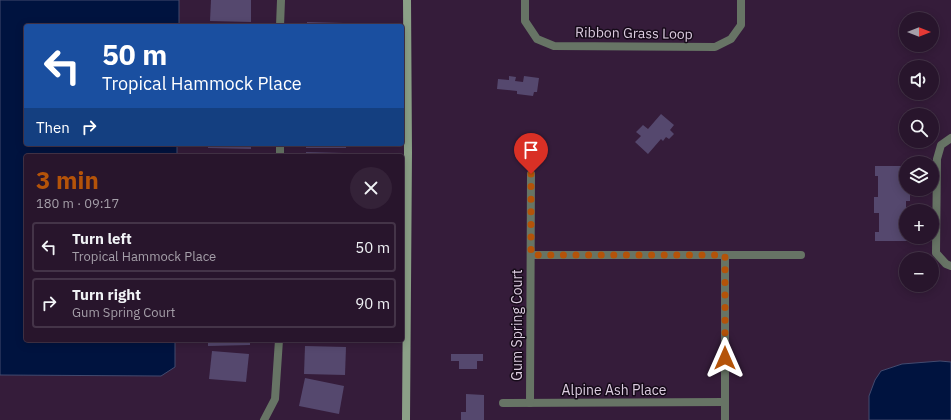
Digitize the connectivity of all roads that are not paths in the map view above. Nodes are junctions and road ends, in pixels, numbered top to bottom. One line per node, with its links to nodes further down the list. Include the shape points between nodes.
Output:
1 (280, 0): 5 (street)
2 (408, 0): 17 (street)
3 (525, 0): 4 (street, Ribbon Grass Loop, via 526,21 529,27 537,39 554,46 715,47 731,39 741,25)
4 (741, 0)
5 (280, 24)
6 (951, 138): 11 (street, via 941,145 937,159 936,253)
7 (531, 174): 8 (street, Gum Spring Court)
8 (531, 255): 9 (street); 15 (street, Gum Spring Court)
9 (725, 255): 10 (street); 13 (street)
10 (801, 255)
11 (951, 266)
12 (279, 342): 16 (street, via 275,399)
13 (725, 402): 15 (street, Alpine Ash Place); 18 (street)
14 (503, 403): 15 (street, Alpine Ash Place)
15 (530, 403)
16 (264, 420)
17 (406, 420)
18 (725, 420)

